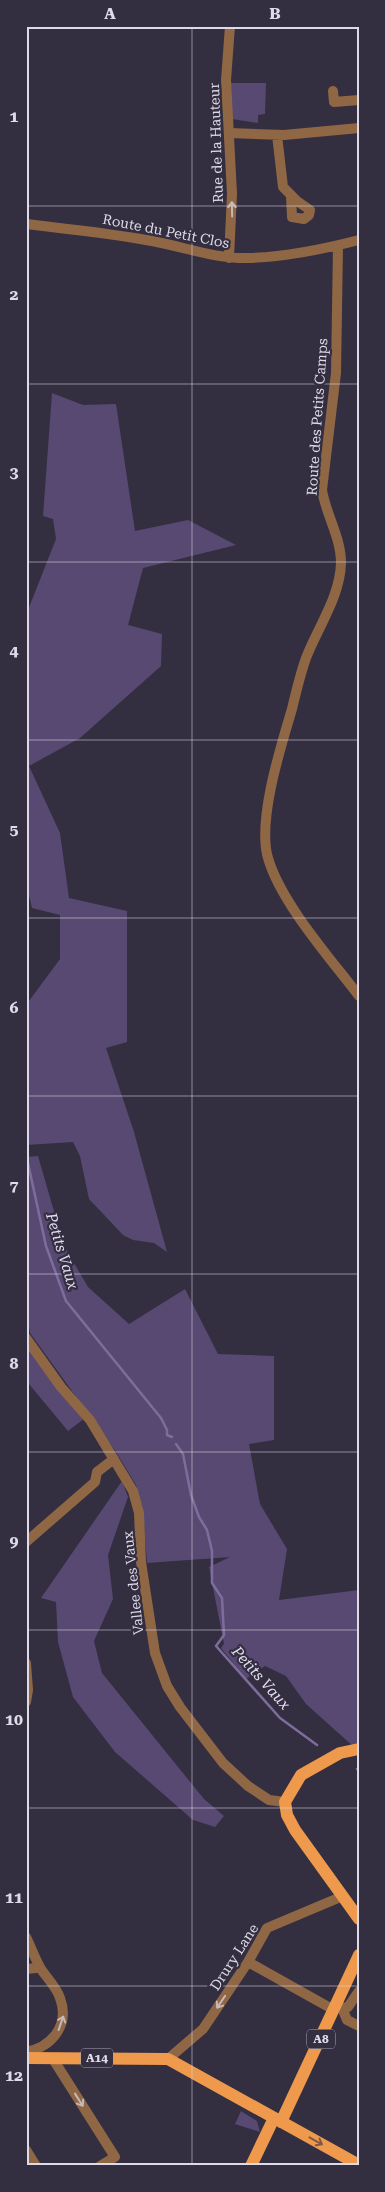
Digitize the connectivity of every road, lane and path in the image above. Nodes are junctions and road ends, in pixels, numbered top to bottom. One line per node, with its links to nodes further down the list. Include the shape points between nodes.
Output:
1 (230, 26): 5 (street, Rue de la Hauteur, via 226,80)
2 (333, 91): 3 (street, via 334,102)
3 (359, 100)
4 (359, 128): 6 (street)
5 (229, 133): 6 (street); 11 (street, Rue de la Hauteur, one-way to 5, via 232,214)
6 (276, 135): 7 (street, via 283,188)
7 (291, 196)
8 (26, 224): 11 (street, Route du Petit Clos, via 128,237)
9 (359, 240): 10 (street, Route du Petit Clos)
10 (338, 246): 11 (street, Route du Petit Clos); 12 (street, Route des Petits Camps, via 336,373 322,490 337,537 340,582 306,659 279,753 266,815 267,856 281,891)
11 (229, 258)
12 (359, 996)
13 (26, 1338): 14 (street, Vallee des Vaux, via 61,1387 90,1420)
14 (114, 1459): 15 (street, via 97,1472 95,1482); 19 (street, Vallee des Vaux, via 132,1491 139,1513 141,1562 155,1653 167,1686 223,1763 269,1800)
15 (26, 1542)
16 (26, 1663): 17 (street)
17 (26, 1702)
18 (359, 1749): 19 (main road, via 340,1753 301,1775)
19 (285, 1802): 20 (main road, via 295,1830)
20 (343, 1896): 21 (main road); 24 (street, Drury Lane, via 267,1928)
21 (359, 1919)
22 (26, 1937): 28 (street, one-way to 22, via 46,2046 59,2029 64,2015 60,1997 40,1968)
23 (359, 1955): 26 (main road, A8)
24 (248, 1962): 26 (street); 31 (street, Drury Lane, one-way to 31, via 203,2029)
25 (359, 1991): 26 (street, via 348,2007)
26 (338, 2008): 27 (street, via 346,2020); 32 (main road, A8)
27 (359, 2026)
28 (26, 2052)
29 (26, 2058): 30 (main road, A14)
30 (53, 2059): 31 (main road, A14); 36 (street, one-way to 36, via 115,2157)
31 (168, 2059): 32 (main road, A14)
32 (277, 2120): 34 (main road, A14, one-way to 34); 37 (main road, A8)
33 (26, 2150): 35 (street)
34 (353, 2164)
35 (36, 2166)
36 (100, 2166)
37 (251, 2166)

